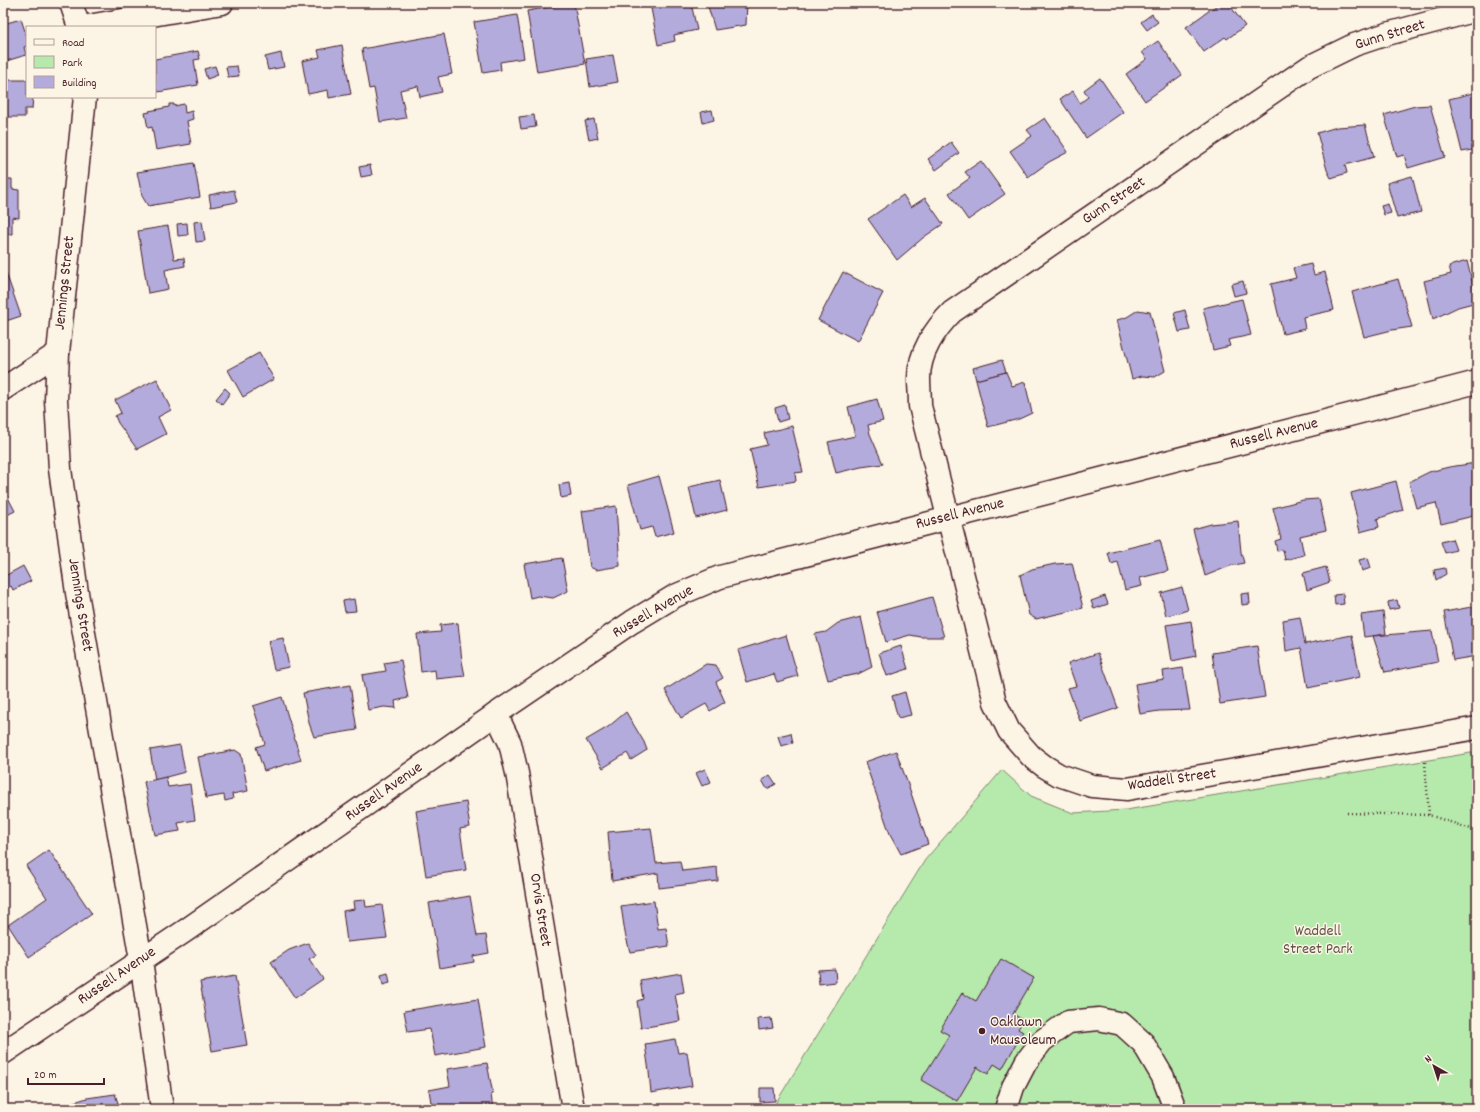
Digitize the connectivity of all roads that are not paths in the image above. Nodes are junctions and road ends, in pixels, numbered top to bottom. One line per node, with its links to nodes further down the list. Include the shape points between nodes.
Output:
1 (71, 3): 4 (street)
2 (222, 3): 5 (street)
3 (1477, 10): 10 (street, Gunn Street, via 1354,45 1309,67 952,312 933,335 921,362 919,376 920,406)
4 (79, 26)
5 (88, 26)
6 (85, 98): 7 (street, Jennings Street)
7 (58, 353): 9 (street); 13 (street, Jennings Street, via 56,400 62,485 77,593)
8 (1477, 382): 10 (street, Russell Avenue)
9 (3, 389)
10 (948, 517): 11 (street, Russell Avenue, via 720,577 675,596); 12 (street, Waddell Street, via 995,702 1010,731 1031,756 1060,775 1092,786 1127,789)
11 (496, 714): 13 (street, Russell Avenue); 16 (street, Orvis Street, via 510,743 517,772)
12 (1477, 728)
13 (141, 960): 14 (street, Russell Avenue); 15 (street, Jennings Street)
14 (3, 1053)
15 (162, 1109)
16 (573, 1109)
17 (1006, 1109): 18 (street, via 1013,1087 1026,1062 1042,1041 1068,1022 1099,1019 1122,1024 1143,1043 1163,1077)
18 (1175, 1109)

